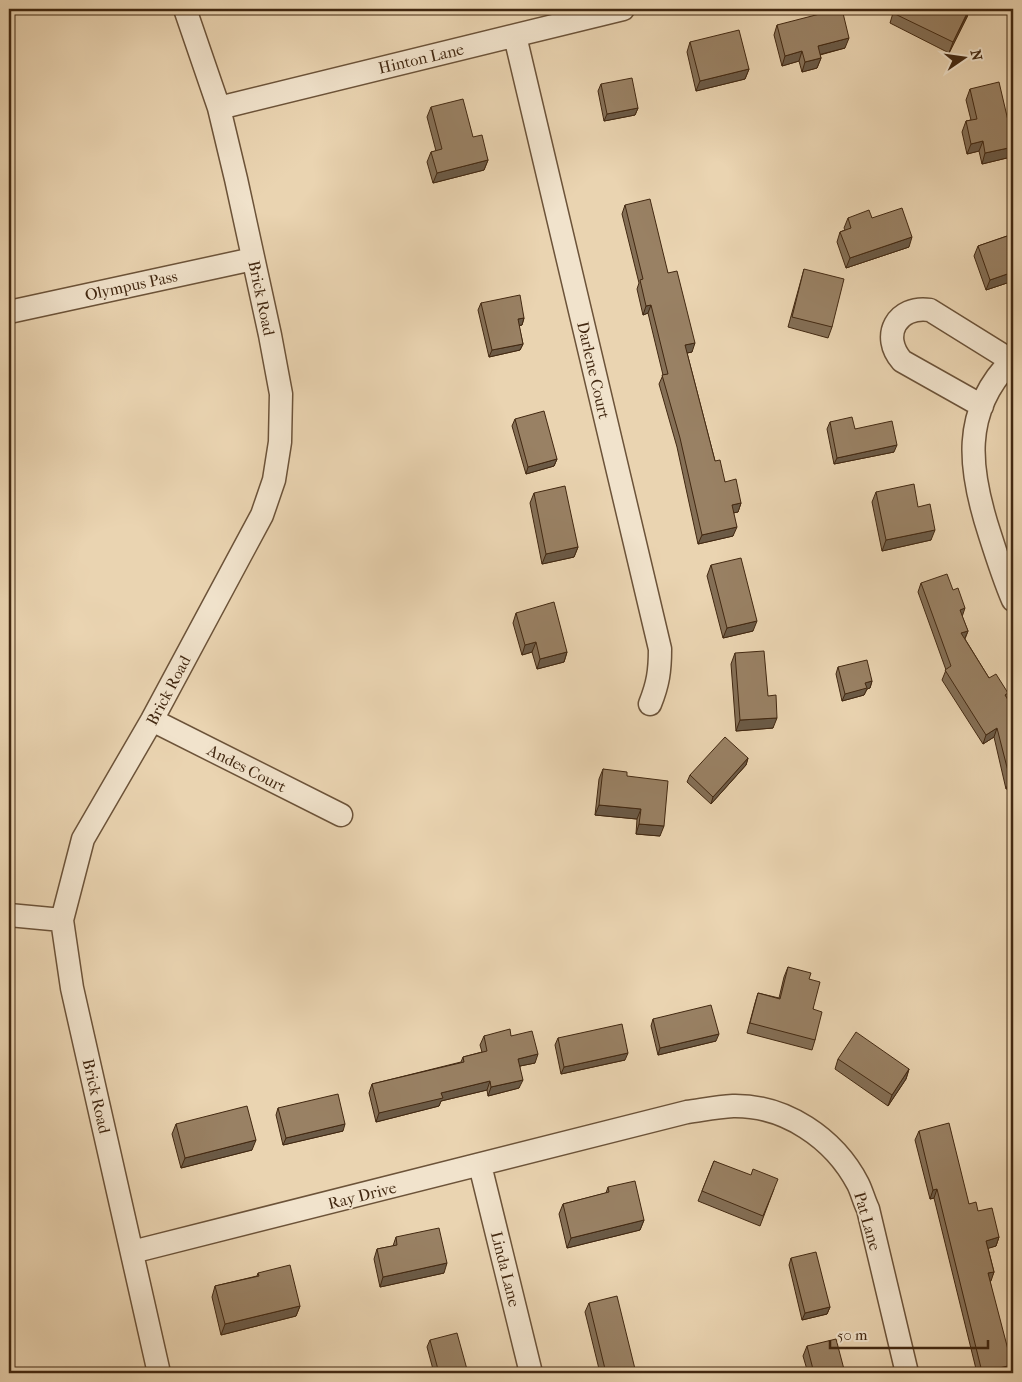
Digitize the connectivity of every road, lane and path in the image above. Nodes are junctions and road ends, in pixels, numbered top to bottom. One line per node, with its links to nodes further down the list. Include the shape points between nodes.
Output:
1 (185, 9): 4 (street, Brick Road)
2 (623, 9): 3 (street, Hinton Lane)
3 (515, 36): 4 (street, Hinton Lane); 10 (street, Darlene Court, via 660,649 659,678)
4 (219, 108): 5 (street, Brick Road)
5 (253, 258): 6 (street, Olympus Pass); 11 (street, Brick Road, via 282,394 274,480 262,516)
6 (9, 312)
7 (1013, 360): 8 (street, via 995,381); 8 (street, via 930,310 907,313 895,322 892,345 902,361)
8 (982, 406): 9 (street, via 973,434 976,485)
9 (1013, 600)
10 (650, 704)
11 (152, 720): 12 (street, Andes Court); 14 (street, Brick Road, via 83,838)
12 (341, 815)
13 (9, 915): 14 (street)
14 (62, 920): 17 (street, Brick Road, via 72,988)
15 (592, 1136): 16 (street, Ray Drive); 20 (street, Pat Lane, via 686,1112 734,1106 760,1108 782,1115 818,1135 846,1166 868,1209)
16 (480, 1165): 17 (street, Ray Drive); 19 (street, Linda Lane)
17 (132, 1252): 18 (street, Brick Road)
18 (159, 1373)
19 (531, 1373)
20 (907, 1373)

